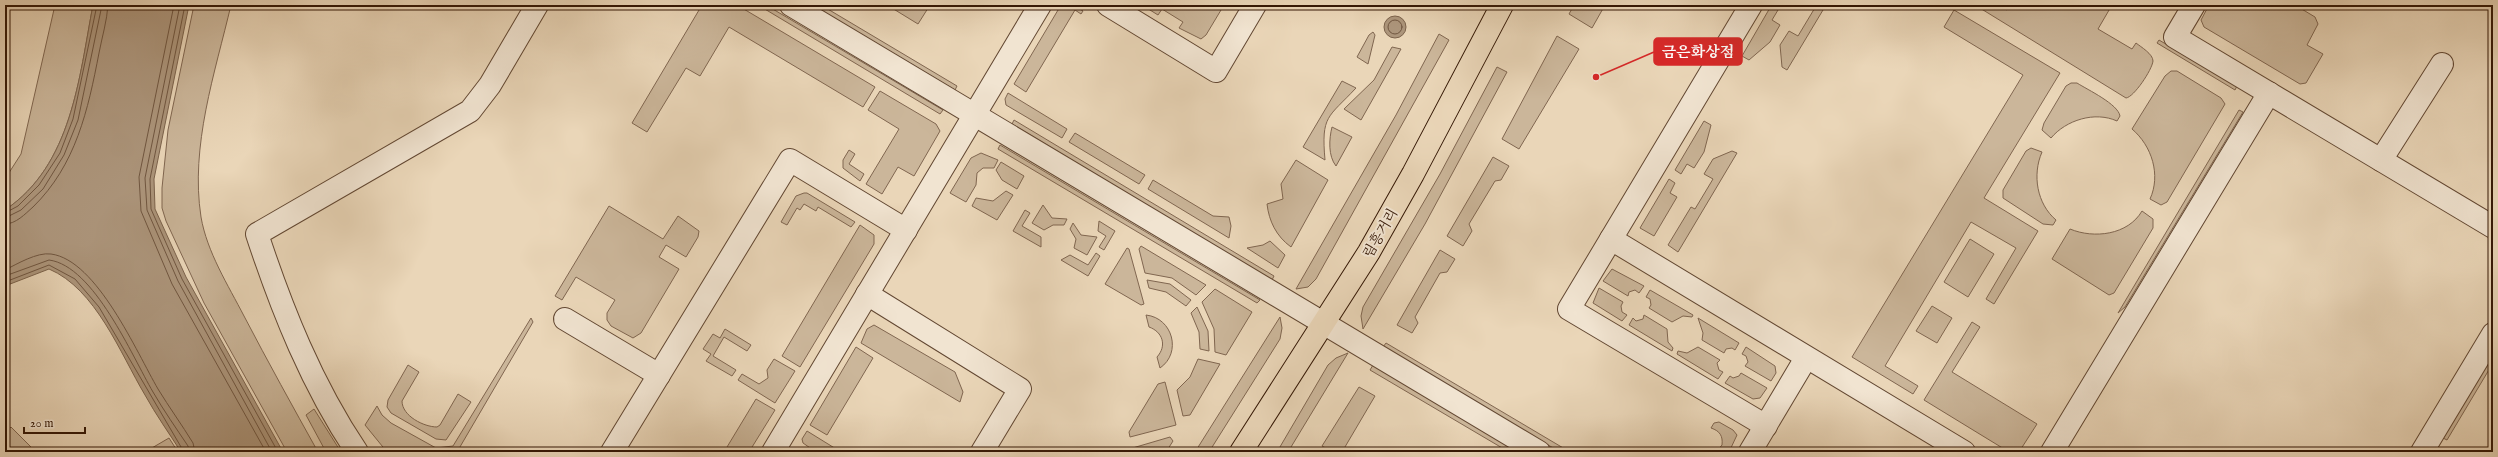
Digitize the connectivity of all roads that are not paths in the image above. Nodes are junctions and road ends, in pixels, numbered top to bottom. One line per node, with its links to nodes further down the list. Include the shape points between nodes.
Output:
1 (537, 5): 23 (street, via 490,85 470,111 257,234 302,354 328,406)
2 (791, 5): 11 (street)
3 (1108, 5): 4 (street, via 1216,70)
4 (1255, 5)
5 (1502, 5): 18 (main road, 림흥거리, via 1413,174 1369,252)
6 (1751, 5): 15 (street)
7 (2194, 5): 10 (street, via 2175,37)
8 (1033, 7): 11 (street)
9 (2442, 64): 12 (street)
10 (2269, 93): 12 (street); 31 (street)
11 (975, 115): 14 (street); 18 (street)
12 (2381, 160): 13 (street)
13 (2493, 227)
14 (906, 230): 16 (street); 21 (street, via 790,160)
15 (1611, 239): 20 (street); 22 (street, via 1569,309)
16 (867, 294): 25 (street); 26 (street, via 1020,389)
17 (565, 319): 21 (street)
18 (1324, 323): 27 (main road, 림흥거리); 28 (street)
19 (2493, 334): 32 (street)
20 (1806, 358): 22 (street); 30 (street)
21 (659, 375): 24 (street)
22 (1766, 426): 29 (street)
23 (357, 452)
24 (612, 452)
25 (773, 452)
26 (982, 452)
27 (1241, 452)
28 (1538, 452)
29 (1750, 452)
30 (1964, 452)
31 (2052, 452)
32 (2422, 452)

